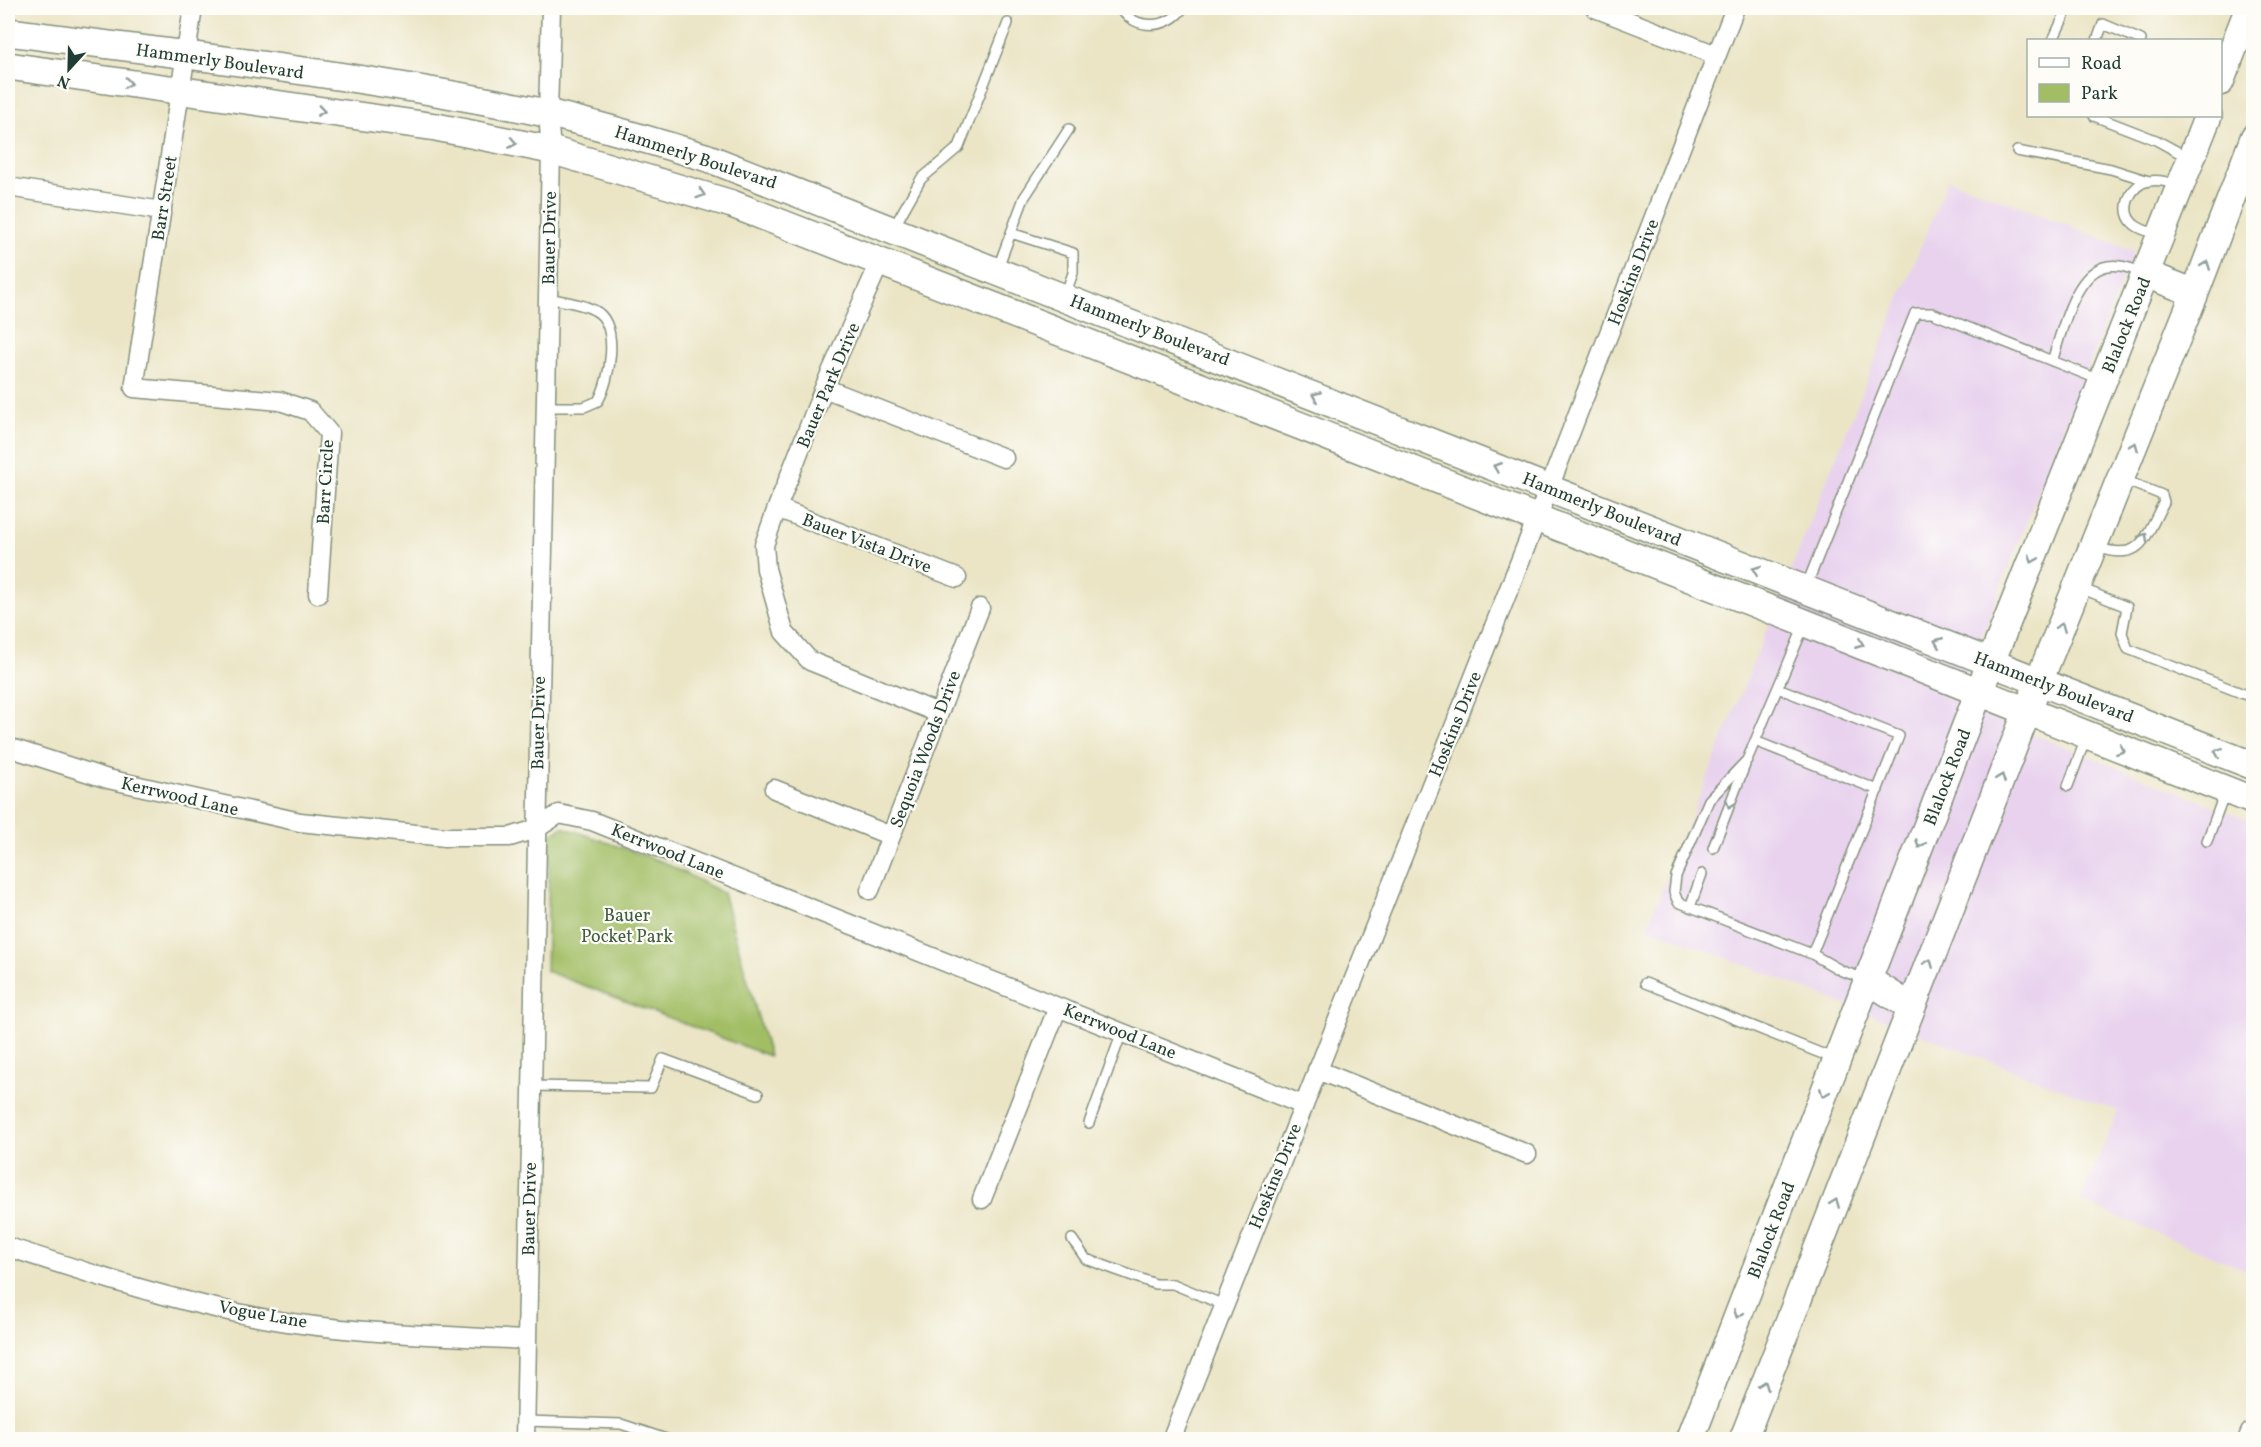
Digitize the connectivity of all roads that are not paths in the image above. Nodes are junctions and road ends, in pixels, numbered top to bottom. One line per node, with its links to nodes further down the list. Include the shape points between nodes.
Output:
1 (194, 8): 14 (street, Barr Street)
2 (550, 8): 19 (street, Bauer Drive)
3 (1120, 8): 4 (lane, via 1139,22 1152,25 1167,22)
4 (1184, 8)
5 (1595, 8): 15 (street)
6 (1736, 8): 15 (street, Hoskins Drive)
7 (2249, 8): 17 (main road)
8 (2066, 12): 11 (lane)
9 (1008, 24): 31 (lane, via 959,147 921,179)
10 (8, 32): 14 (main road, Hammerly Boulevard)
11 (2053, 39)
12 (2097, 39): 13 (lane, via 2103,24)
13 (2138, 39)
14 (187, 55): 18 (street, Barr Street); 19 (main road, Hammerly Boulevard)
15 (1716, 55): 49 (street, Hoskins Drive)
16 (8, 66): 18 (main road, Hammerly Boulevard, one-way to 18)
17 (2223, 70)
18 (181, 90): 24 (main road, Hammerly Boulevard, one-way to 24, via 436,128); 30 (street, Barr Street)
19 (548, 114): 24 (street, Bauer Drive); 31 (main road, Hammerly Boulevard, via 708,158)
20 (2097, 117): 26 (lane, via 2156,140)
21 (2208, 117): 26 (main road, Blalock Road)
22 (1069, 129): 32 (lane, via 1024,198)
23 (2253, 138): 37 (main road, one-way to 23)
24 (551, 150): 34 (main road, Hammerly Boulevard, one-way to 34, via 732,204); 39 (street, Bauer Drive)
25 (2017, 151): 27 (lane, via 2111,169)
26 (2191, 159): 28 (main road, Blalock Road)
27 (2149, 181): 28 (lane); 33 (lane, via 2133,192 2126,211 2134,225)
28 (2181, 185): 33 (main road, Blalock Road)
29 (8, 187): 30 (street)
30 (162, 211): 44 (street, Barr Street)
31 (893, 229): 34 (main road); 35 (main road, Hammerly Boulevard)
32 (1011, 233): 35 (lane); 38 (lane, via 1073,253 1073,273)
33 (2161, 235): 36 (main road, Blalock Road)
34 (880, 262): 42 (main road, Hammerly Boulevard); 45 (street, Bauer Park Drive)
35 (997, 270): 38 (main road, Hammerly Boulevard)
36 (2146, 274): 37 (main road); 41 (lane, via 2120,265 2105,266 2079,285); 43 (main road, Blalock Road)
37 (2195, 293): 48 (main road, one-way to 37)
38 (1065, 297): 40 (main road, Hammerly Boulevard)
39 (548, 298): 46 (street, Bauer Drive); 46 (lane, via 594,310 603,318 610,342 610,373 598,401 584,407)
40 (1164, 336): 42 (main road); 49 (main road, Hammerly Boulevard, one-way to 40)
41 (2052, 361): 43 (lane); 55 (lane, via 1932,313 1915,313)
42 (1149, 368): 51 (main road, Hammerly Boulevard)
43 (2103, 382): 59 (main road, Blalock Road, one-way to 59)
44 (134, 388): 56 (street, Barr Circle, via 280,401 310,411 329,433)
45 (824, 388): 47 (street); 50 (street, Bauer Park Drive)
46 (545, 407): 76 (street, Bauer Drive)
47 (1004, 458)
48 (2121, 478): 52 (main road); 52 (lane, one-way to 48, via 2111,552 2131,552 2138,547 2164,502 2162,495)
49 (1550, 488): 51 (street, Hoskins Drive); 55 (main road, Hammerly Boulevard, one-way to 49)
50 (777, 508): 53 (street, Bauer Vista Drive); 65 (street, Bauer Park Drive, via 764,545 766,569 784,632 810,661)
51 (1536, 520): 58 (main road, Hammerly Boulevard); 90 (street, Hoskins Drive)
52 (2094, 546): 54 (main road)
53 (957, 578)
54 (2077, 586): 60 (main road, one-way to 54); 63 (lane, via 2127,607 2122,633 2128,649)
55 (1805, 589): 59 (main road, Hammerly Boulevard, one-way to 55)
56 (318, 594)
57 (980, 608): 65 (street, Sequoia Woods Drive)
58 (1805, 623): 61 (lane); 62 (main road, Hammerly Boulevard, one-way to 62)
59 (1992, 663): 60 (main road, Hammerly Boulevard); 62 (main road, Blalock Road)
60 (2039, 681): 64 (main road); 70 (main road, Hammerly Boulevard, one-way to 60)
61 (1778, 688): 67 (lane); 73 (lane, via 1899,736)
62 (1979, 692): 64 (main road, Hammerly Boulevard); 84 (main road, Blalock Road, one-way to 84)
63 (2253, 698)
64 (2028, 712): 66 (main road, Hammerly Boulevard); 87 (main road, one-way to 64)
65 (938, 713): 77 (street, Sequoia Woods Drive)
66 (2087, 736): 71 (lane); 74 (main road, Hammerly Boulevard, one-way to 74)
67 (1755, 741): 69 (lane); 73 (lane)
68 (8, 747): 76 (street, Kerrwood Lane, via 108,779 300,822 445,837 510,837)
69 (1747, 760): 79 (lane, one-way to 79); 82 (lane, via 1709,800 1676,876 1674,892 1678,902)
70 (2253, 766)
71 (2068, 786)
72 (774, 789): 77 (street)
73 (1878, 790): 83 (lane)
74 (2226, 790): 75 (main road, Hammerly Boulevard); 78 (lane)
75 (2253, 801)
76 (536, 829): 86 (street, Kerrwood Lane, via 559,814 592,821); 91 (street, Bauer Drive)
77 (891, 836): 81 (street, Sequoia Woods Drive)
78 (2207, 840)
79 (1713, 848)
80 (1702, 874): 82 (lane)
81 (870, 890)
82 (1690, 907): 83 (lane)
83 (1812, 954): 84 (lane)
84 (1868, 980): 87 (main road); 89 (main road, Blalock Road)
85 (1645, 983): 89 (lane)
86 (1058, 1007): 88 (street, Kerrwood Lane); 96 (street)
87 (1911, 1007): 107 (main road, one-way to 87)
88 (1122, 1032): 93 (street, Kerrwood Lane); 94 (lane)
89 (1837, 1060): 106 (main road, Blalock Road, one-way to 106)
90 (1317, 1070): 93 (street, Hoskins Drive); 95 (street)
91 (531, 1086): 92 (lane, via 651,1088 663,1059); 100 (street, Bauer Drive)
92 (758, 1094)
93 (1303, 1105): 99 (street, Hoskins Drive)
94 (1089, 1123)
95 (1527, 1154)
96 (982, 1199)
97 (1072, 1239): 99 (lane, via 1086,1259 1155,1284 1173,1284)
98 (8, 1247): 100 (street, Vogue Lane, via 126,1284 263,1318 396,1333)
99 (1224, 1305): 105 (street, Hoskins Drive)
100 (526, 1340): 101 (street, Bauer Drive)
101 (525, 1421): 103 (street, Bauer Drive); 104 (lane, via 621,1424)
102 (2253, 1435): 108 (main road)
103 (525, 1440)
104 (669, 1440)
105 (1171, 1440)
106 (1690, 1440)
107 (1743, 1440)
108 (2252, 1440)

